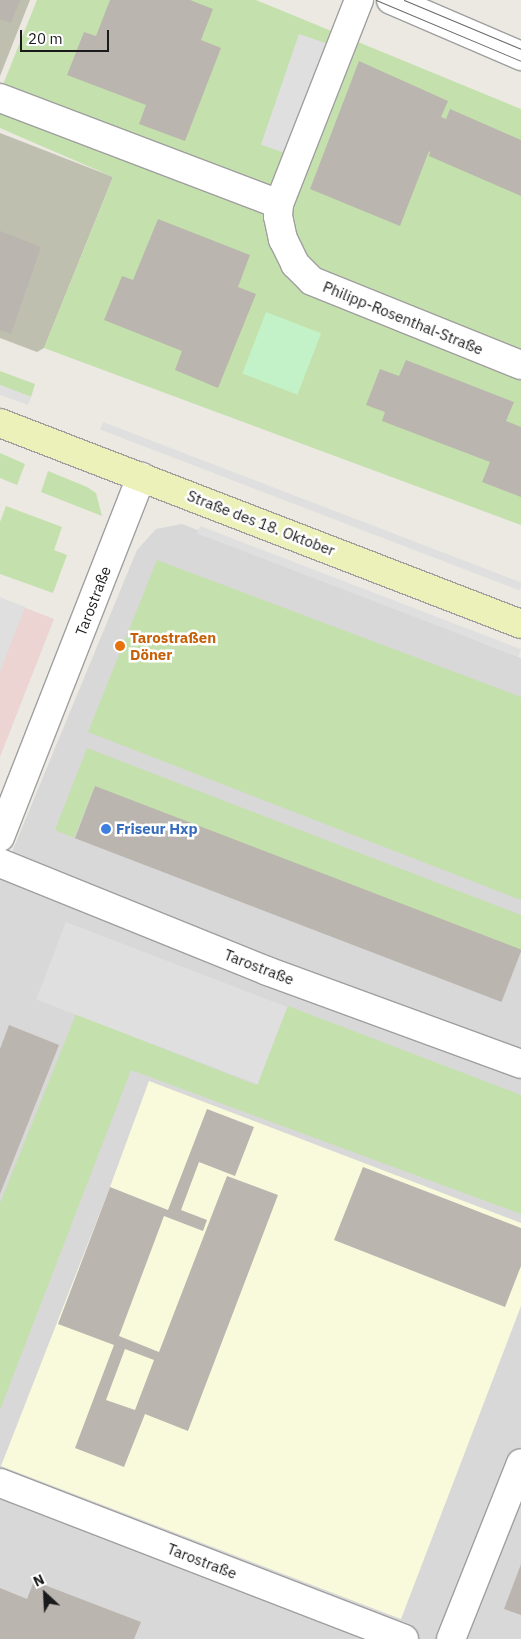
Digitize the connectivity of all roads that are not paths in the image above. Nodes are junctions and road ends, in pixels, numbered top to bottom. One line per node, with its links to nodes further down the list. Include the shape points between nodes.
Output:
1 (359, 0): 5 (street, Philipp-Rosenthal-Straße)
2 (391, 0): 3 (street)
3 (521, 56)
4 (0, 98): 5 (street)
5 (279, 204): 6 (street, Philipp-Rosenthal-Straße, via 283,239 295,264 312,281)
6 (521, 365)
7 (0, 423): 8 (main road, Straße des 18. Oktober)
8 (141, 477): 9 (main road, Straße des 18. Oktober); 10 (street, Tarostraße)
9 (521, 624)
10 (0, 837)
11 (0, 863): 12 (street, Tarostraße, via 267,971)
12 (521, 1064)
13 (521, 1463): 16 (street)
14 (0, 1483): 15 (street, Tarostraße)
15 (404, 1639)
16 (451, 1639)

